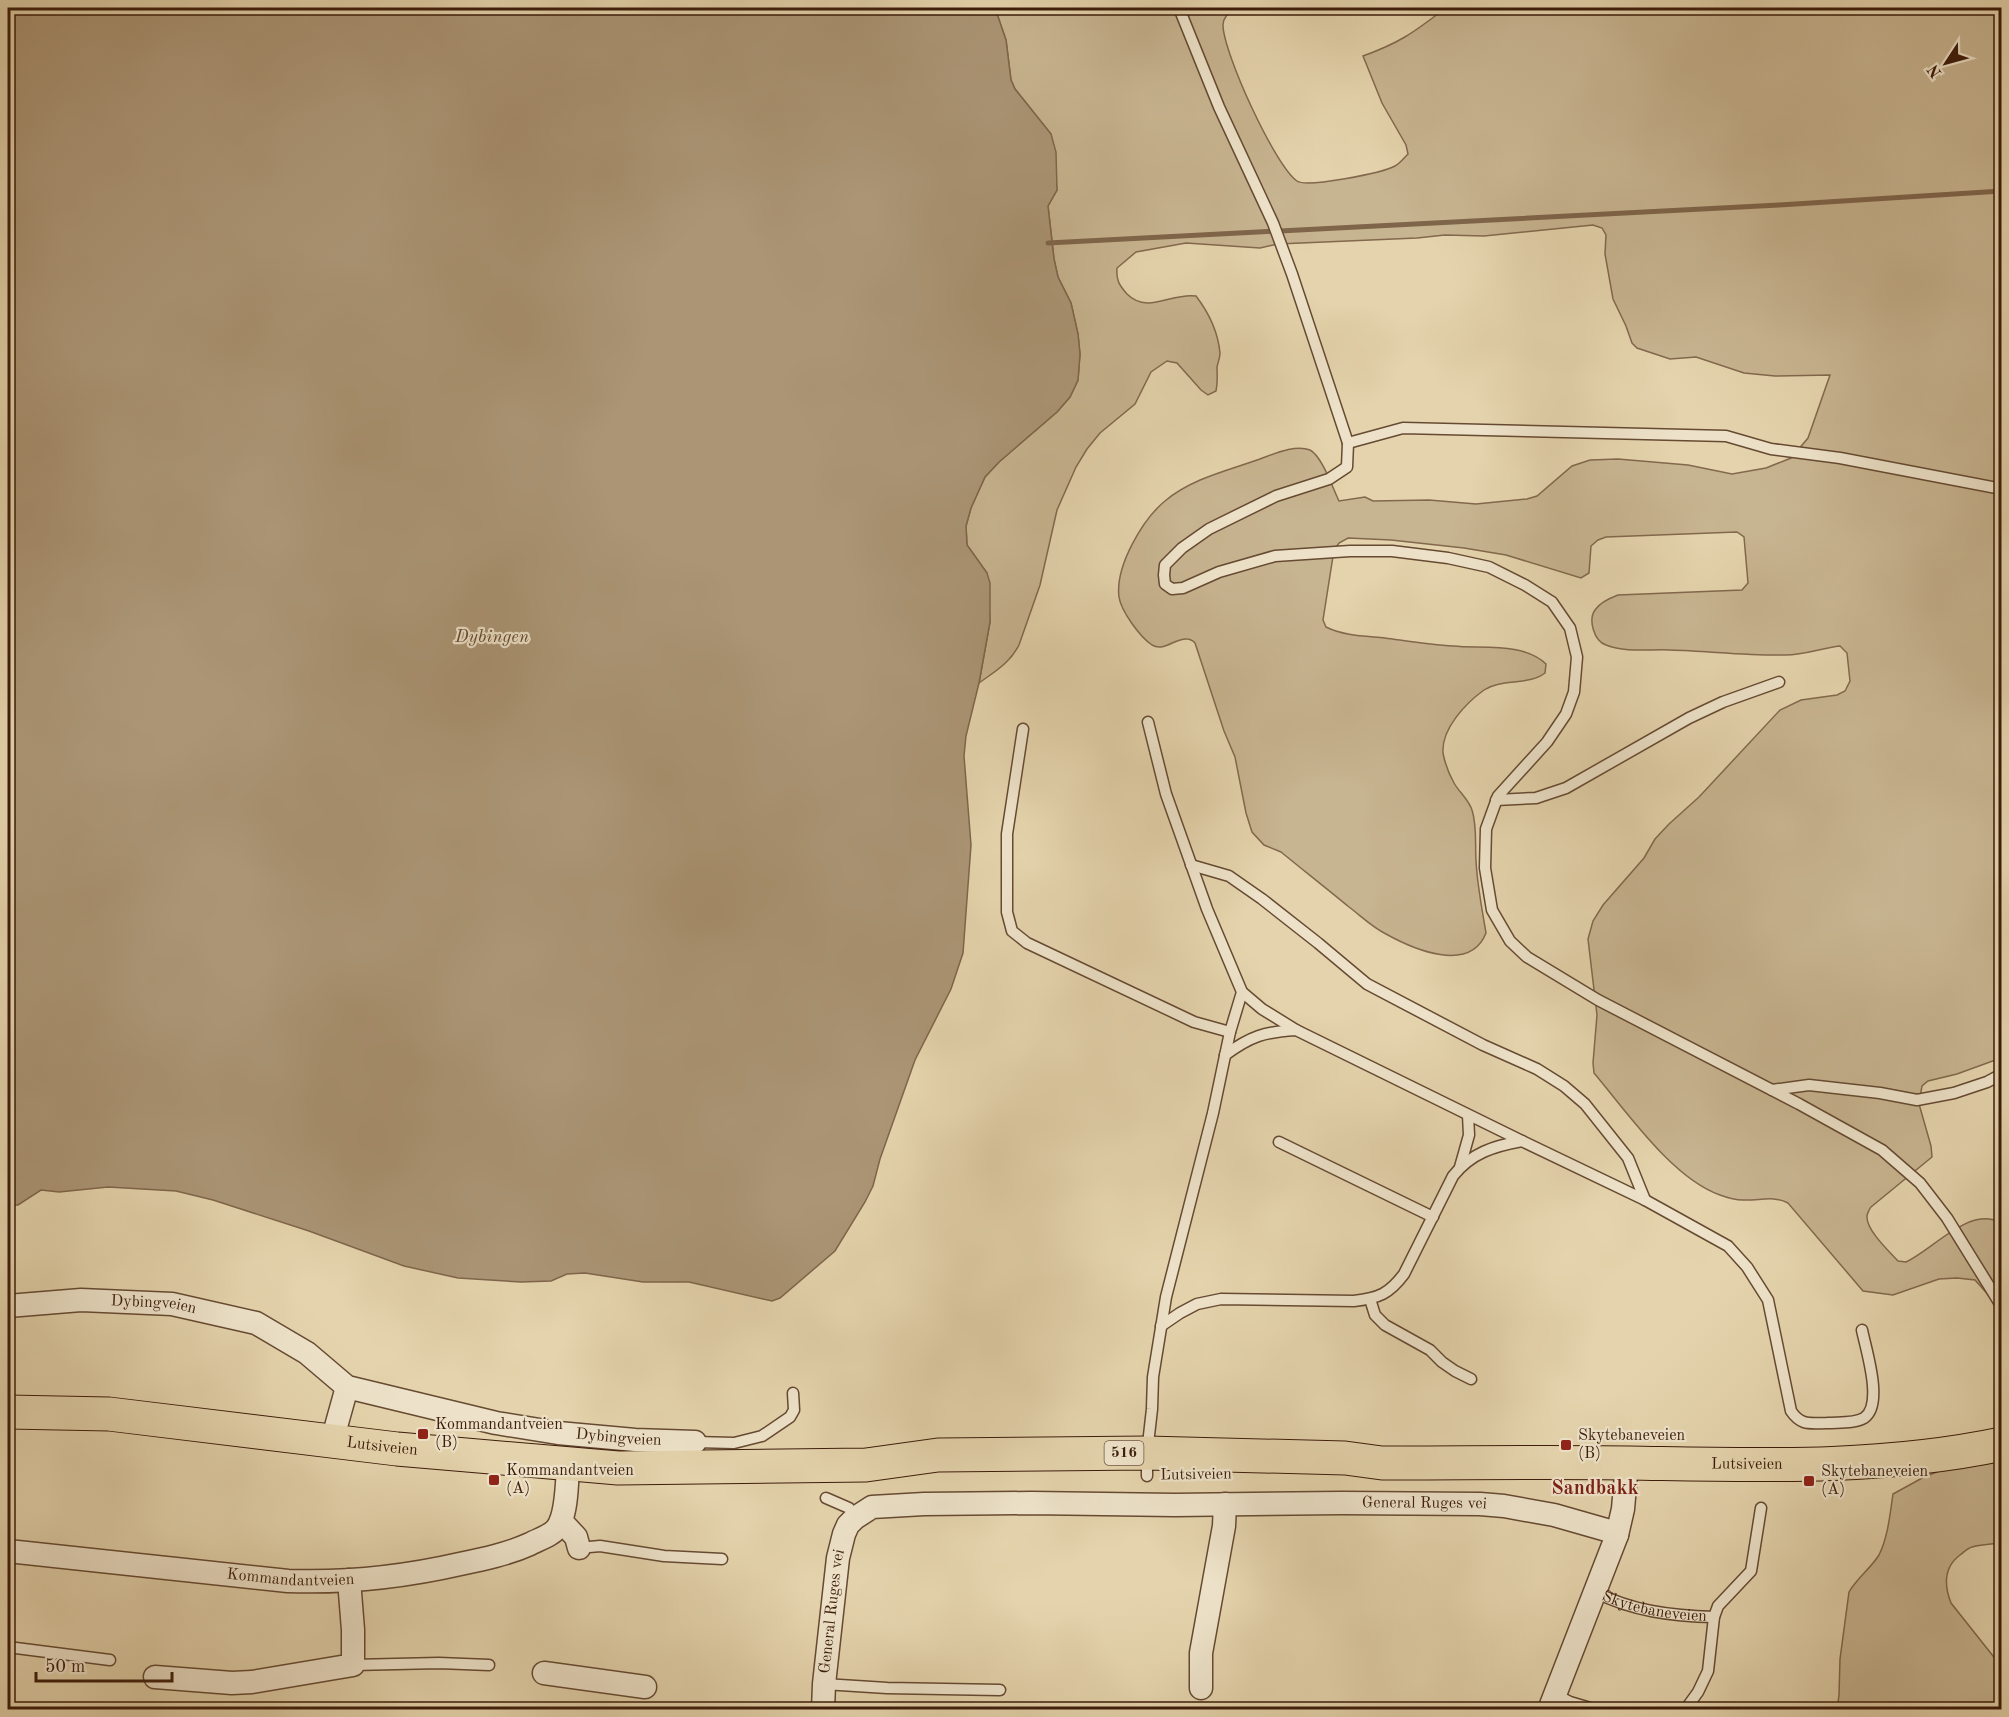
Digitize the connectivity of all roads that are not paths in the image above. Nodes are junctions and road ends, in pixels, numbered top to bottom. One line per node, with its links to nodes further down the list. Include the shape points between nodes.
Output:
1 (1179, 8): 2 (lane, via 1273,223)
2 (1348, 443): 3 (lane, via 1403,428 1726,436 1771,449); 7 (lane, via 1347,467 1329,479 1276,496 1209,529 1182,548 1165,565 1166,584 1183,588 1219,572 1275,556 1392,551 1489,567 1552,602 1570,628 1577,657 1574,692 1566,714 1547,742)
3 (2001, 489)
4 (1779, 682): 7 (lane, via 1689,718 1566,789 1536,798)
5 (1148, 722): 8 (lane, via 1166,794)
6 (1023, 729): 11 (lane, via 1007,834 1007,912 1012,931 1027,943 1194,1022)
7 (1496, 800): 14 (lane, via 1486,829 1485,868 1492,910 1510,941 1527,957 1598,1000)
8 (1191, 865): 9 (lane); 19 (lane, via 1228,876 1309,935 1367,984 1564,1086 1586,1104 1628,1158)
9 (1242, 992): 10 (lane); 11 (lane)
10 (1296, 1030): 12 (lane, via 1246,1040); 15 (lane)
11 (1230, 1032): 12 (lane)
12 (1225, 1055): 24 (lane)
13 (2001, 1074): 14 (lane, via 1954,1094 1917,1100 1809,1085)
14 (1772, 1090): 23 (lane, via 1882,1150 1920,1183 1947,1218)
15 (1468, 1115): 16 (lane); 18 (lane, via 1469,1135)
16 (1522, 1141): 18 (lane, via 1485,1150); 19 (lane)
17 (1279, 1142): 20 (lane)
18 (1460, 1167): 20 (lane)
19 (1645, 1200): 25 (lane, via 1728,1246 1747,1267 1768,1300 1791,1411 1797,1419 1807,1423 1852,1422 1871,1411 1875,1396)
20 (1432, 1217): 21 (lane, via 1404,1274 1386,1294)
21 (1370, 1299): 24 (lane, via 1221,1299 1197,1304); 26 (lane, via 1375,1316 1385,1325)
22 (8, 1305): 27 (street, Dybingveien, via 81,1300 172,1304 256,1323 307,1353)
23 (2001, 1307)
24 (1161, 1326): 34 (lane)
25 (1862, 1330)
26 (1471, 1379)
27 (347, 1387): 30 (street); 31 (street, Dybingveien, via 506,1425 569,1434)
28 (793, 1393): 31 (lane, Dybingveien, via 794,1410 790,1418 762,1436 734,1443)
29 (8, 1412): 30 (main road, Lutsiveien / 516, via 109,1414)
30 (332, 1441): 35 (main road, Lutsiveien / 516)
31 (695, 1442)
32 (2001, 1444): 33 (main road, Lutsiveien / 516, via 1860,1463)
33 (1627, 1463): 34 (main road, Lutsiveien / 516, via 1382,1463 1344,1471 1206,1476); 41 (street, Skytebaneveien)
34 (1147, 1464): 35 (main road, Lutsiveien / 516, via 995,1475 866,1465)
35 (568, 1465): 40 (street)
36 (826, 1498): 39 (lane, via 849,1508)
37 (1226, 1504): 39 (street, General Ruges vei, via 885,1505 872,1507); 41 (street, General Ruges vei, via 1480,1504 1554,1515); 56 (street, via 1201,1653)
38 (1761, 1508): 47 (lane, via 1751,1571 1718,1606)
39 (855, 1518): 54 (street, General Ruges vei, via 844,1534 838,1558)
40 (561, 1521): 42 (street, via 576,1537); 45 (street, Kommandantveien, via 549,1535 499,1555 406,1575)
41 (1617, 1535): 46 (street, Skytebaneveien)
42 (579, 1548): 44 (lane, via 600,1546 664,1556)
43 (8, 1551): 45 (street, Kommandantveien, via 288,1581)
44 (722, 1559)
45 (349, 1580): 50 (street)
46 (1595, 1593): 47 (lane, Skytebaneveien, via 1652,1612); 58 (street, Skytebaneveien)
47 (1714, 1617): 61 (lane, via 1708,1671)
48 (8, 1647): 49 (lane)
49 (110, 1660)
50 (352, 1665): 51 (lane); 53 (street, via 252,1682)
51 (489, 1665)
52 (544, 1673): 55 (street)
53 (155, 1677)
54 (824, 1683): 57 (lane); 59 (street, General Ruges vei)
55 (645, 1687)
56 (1201, 1688)
57 (1000, 1690)
58 (1551, 1702): 60 (lane, Skytebaneveien, via 1570,1702)
59 (823, 1710)
60 (1597, 1710)
61 (1685, 1710)

